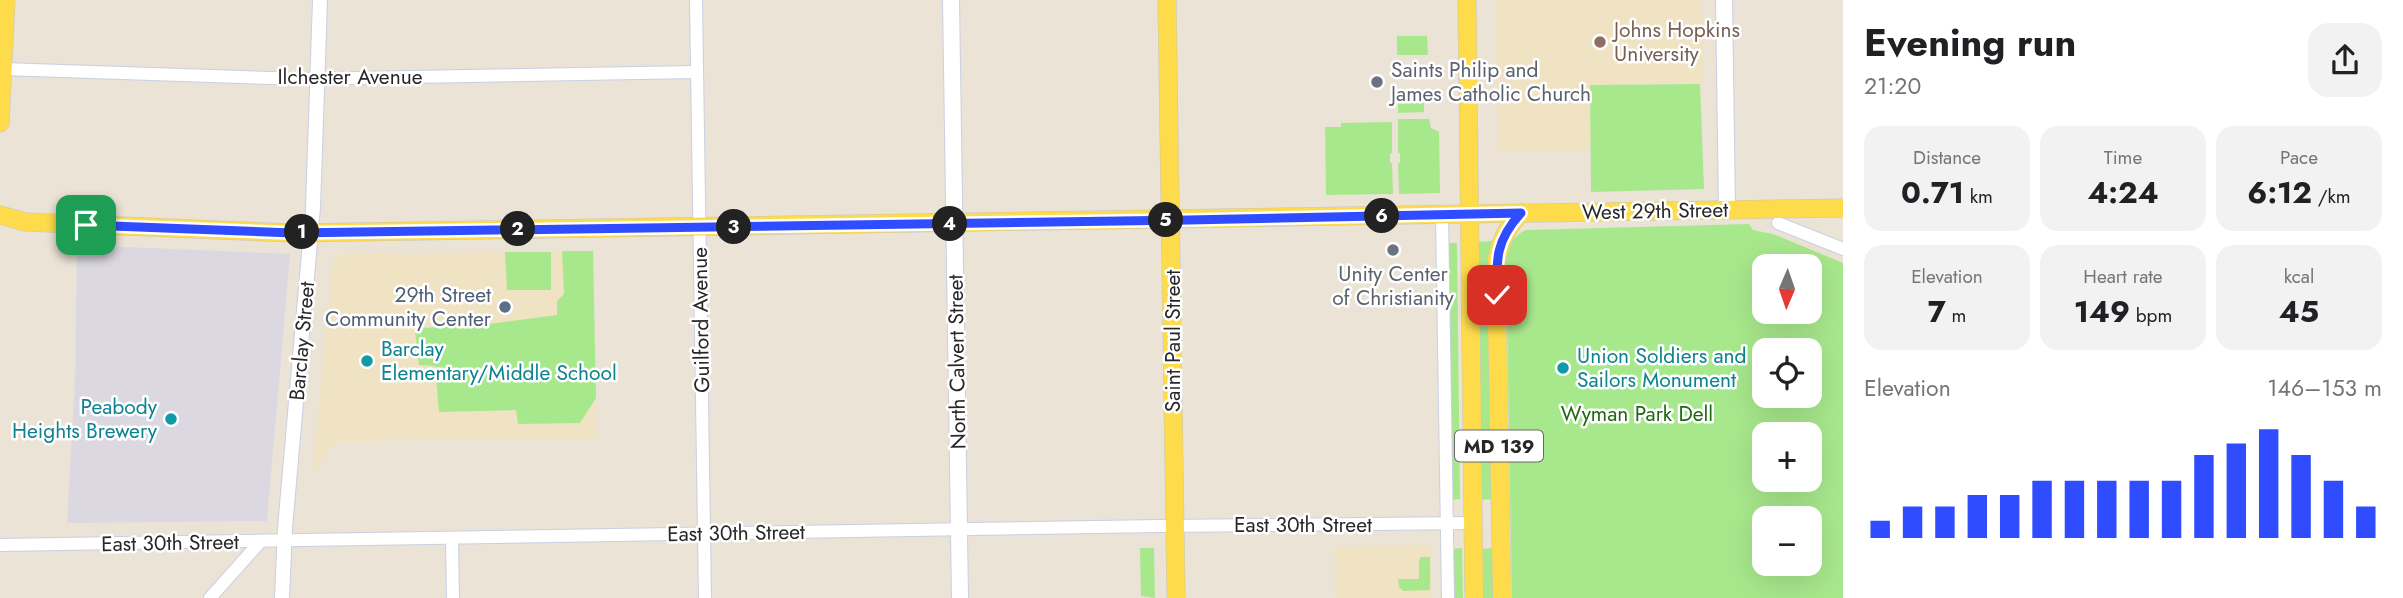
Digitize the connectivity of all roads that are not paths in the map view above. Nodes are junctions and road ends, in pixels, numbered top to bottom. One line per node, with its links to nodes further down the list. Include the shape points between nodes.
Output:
1 (6, 0): 8 (main road)
2 (320, 0): 10 (street, Barclay Street)
3 (696, 0): 9 (street, Guilford Avenue)
4 (951, 0): 19 (main road, North Calvert Street)
5 (1167, 0): 18 (main road, Saint Paul Street)
6 (1467, 0): 15 (main road, MD 139)
7 (1724, 0): 13 (main road)
8 (3, 69): 10 (street, Ilchester Avenue); 11 (main road)
9 (697, 72): 10 (street, Ilchester Avenue); 21 (street, Guilford Avenue)
10 (317, 78): 22 (street, Barclay Street)
11 (0, 123)
12 (1843, 208): 13 (main road, West 29th Street)
13 (1727, 210): 14 (main road, West 29th Street)
14 (1521, 213): 15 (main road, West 29th Street); 41 (main road, MD 139, via 1499,245 1496,265)
15 (1468, 214): 17 (main road, West 29th Street); 25 (main road, MD 139)
16 (0, 215): 22 (main road, West 29th Street, via 37,223)
17 (1442, 215): 18 (main road, West 29th Street); 24 (street)
18 (1171, 220): 19 (main road, West 29th Street); 26 (main road, Saint Paul Street)
19 (955, 223): 21 (main road, West 29th Street); 27 (main road, North Calvert Street)
20 (1778, 223): 23 (street)
21 (699, 227): 22 (main road, West 29th Street); 28 (street, Guilford Avenue)
22 (312, 232): 31 (street, Barclay Street)
23 (1843, 249)
24 (1447, 523): 25 (street, East 30th Street); 26 (street, East 30th Street); 39 (street)
25 (1473, 523): 40 (main road, MD 139)
26 (1174, 526): 27 (street, East 30th Street); 38 (main road, Saint Paul Street)
27 (959, 529): 28 (street, East 30th Street); 37 (main road, North Calvert Street)
28 (704, 534): 29 (street, East 30th Street); 36 (street, Guilford Avenue)
29 (452, 538): 31 (street, East 30th Street); 35 (street)
30 (260, 542): 31 (street, East 30th Street); 32 (street, East 30th Street); 33 (street)
31 (284, 542): 34 (street, Barclay Street)
32 (0, 545)
33 (210, 598)
34 (282, 598)
35 (453, 598)
36 (705, 598)
37 (960, 598)
38 (1176, 598)
39 (1448, 598)
40 (1474, 598)
41 (1502, 598)

